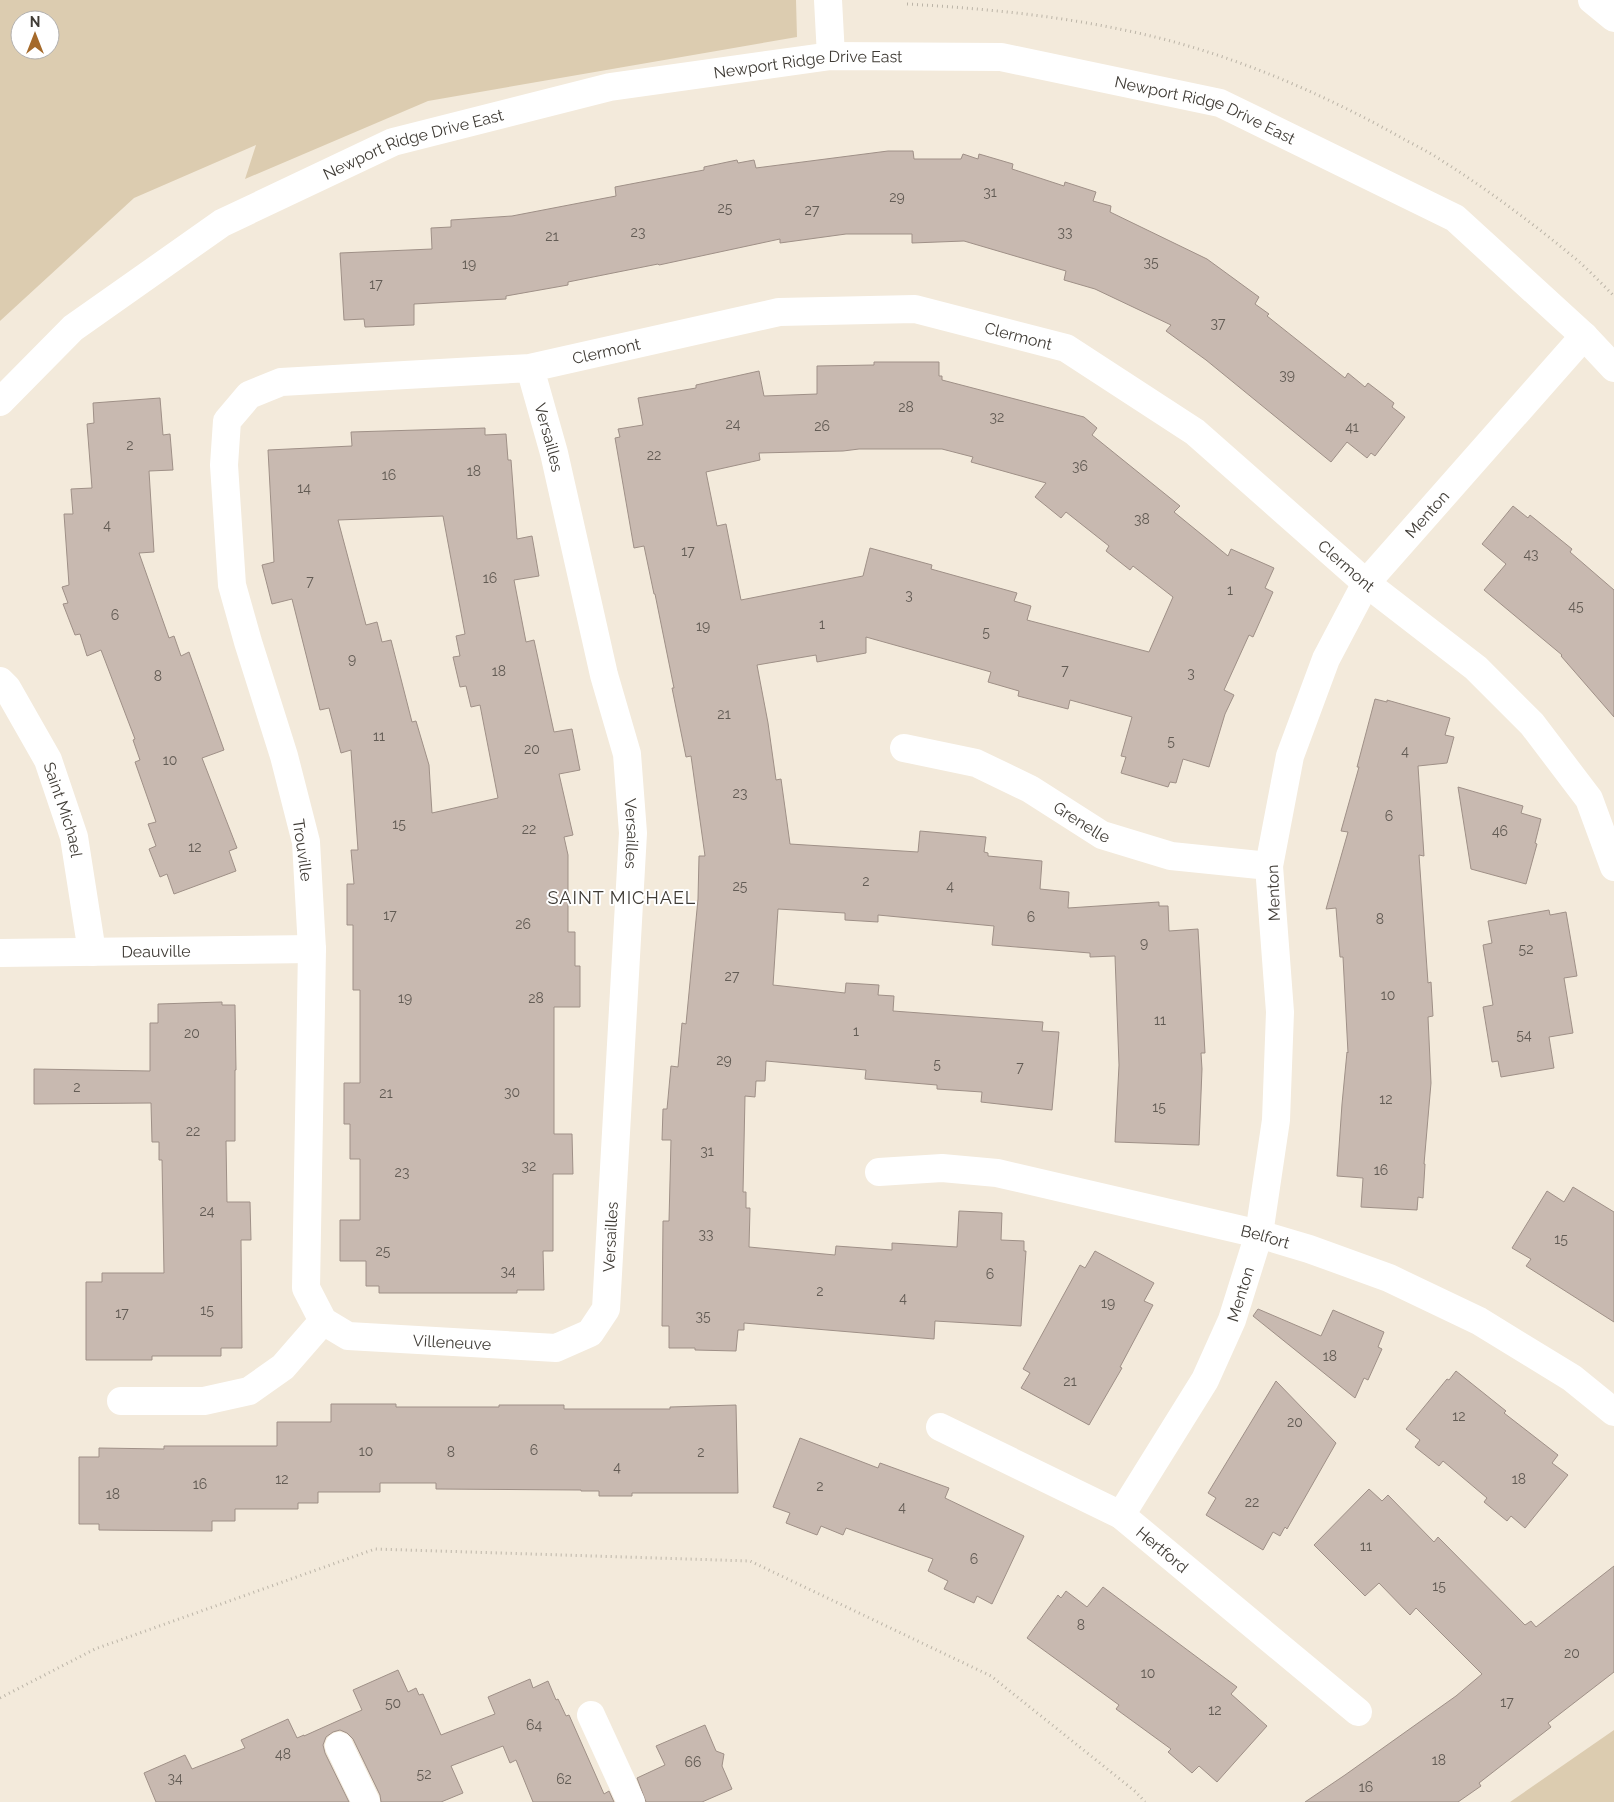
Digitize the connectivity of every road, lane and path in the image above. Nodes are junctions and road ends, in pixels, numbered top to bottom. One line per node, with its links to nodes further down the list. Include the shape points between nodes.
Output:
1 (828, 0): 4 (street)
2 (1592, 0): 3 (street)
3 (1614, 18)
4 (831, 56): 5 (street, Newport Ridge Drive East, via 1001,58 1220,103 1454,218); 8 (street, Newport Ridge Drive East, via 610,87 393,142 222,223 73,328)
5 (1584, 336): 7 (street, Newport Ridge Drive East); 10 (street, Menton)
6 (530, 368): 9 (street, Clermont, via 281,382 249,395); 10 (street, Clermont, via 779,312 915,309 1066,348 1195,432); 20 (street, Versailles, via 554,453 604,675 627,754 633,833)
7 (1614, 368)
8 (0, 402)
9 (227, 421): 15 (street, Trouville, via 224,465 232,586 284,756 306,842)
10 (1366, 583): 13 (street, Menton, via 1326,659 1290,756); 14 (street, Clermont, via 1476,668 1532,724 1589,799)
11 (0, 680): 16 (street, Saint Michael, via 48,760 74,837)
12 (904, 748): 13 (street, Grenelle, via 976,763 1030,789 1102,835 1172,856)
13 (1269, 866): 19 (street, Menton, via 1280,1012 1276,1120)
14 (1614, 867)
15 (312, 949): 16 (street, Deauville); 21 (street, Trouville, via 306,1288)
16 (92, 952): 17 (street, Deauville)
17 (0, 953)
18 (879, 1172): 19 (street, Belfort, via 942,1168 997,1173)
19 (1259, 1234): 23 (street, Belfort, via 1389,1278 1479,1321 1572,1378); 25 (street, Menton, via 1232,1320 1205,1380)
20 (606, 1309): 21 (street, Villeneuve, via 590,1333 556,1348 348,1336)
21 (323, 1321): 22 (street, via 283,1367 249,1392 204,1401)
22 (121, 1401)
23 (1614, 1412)
24 (940, 1427): 25 (street, Hertford)
25 (1121, 1515): 27 (street, Hertford)
26 (0, 1698): 32 (path, via 95,1649 375,1549 750,1561 991,1676)
27 (1358, 1712)
28 (592, 1715): 31 (street)
29 (339, 1746): 30 (street)
30 (366, 1802)
31 (630, 1802)
32 (1145, 1802)

